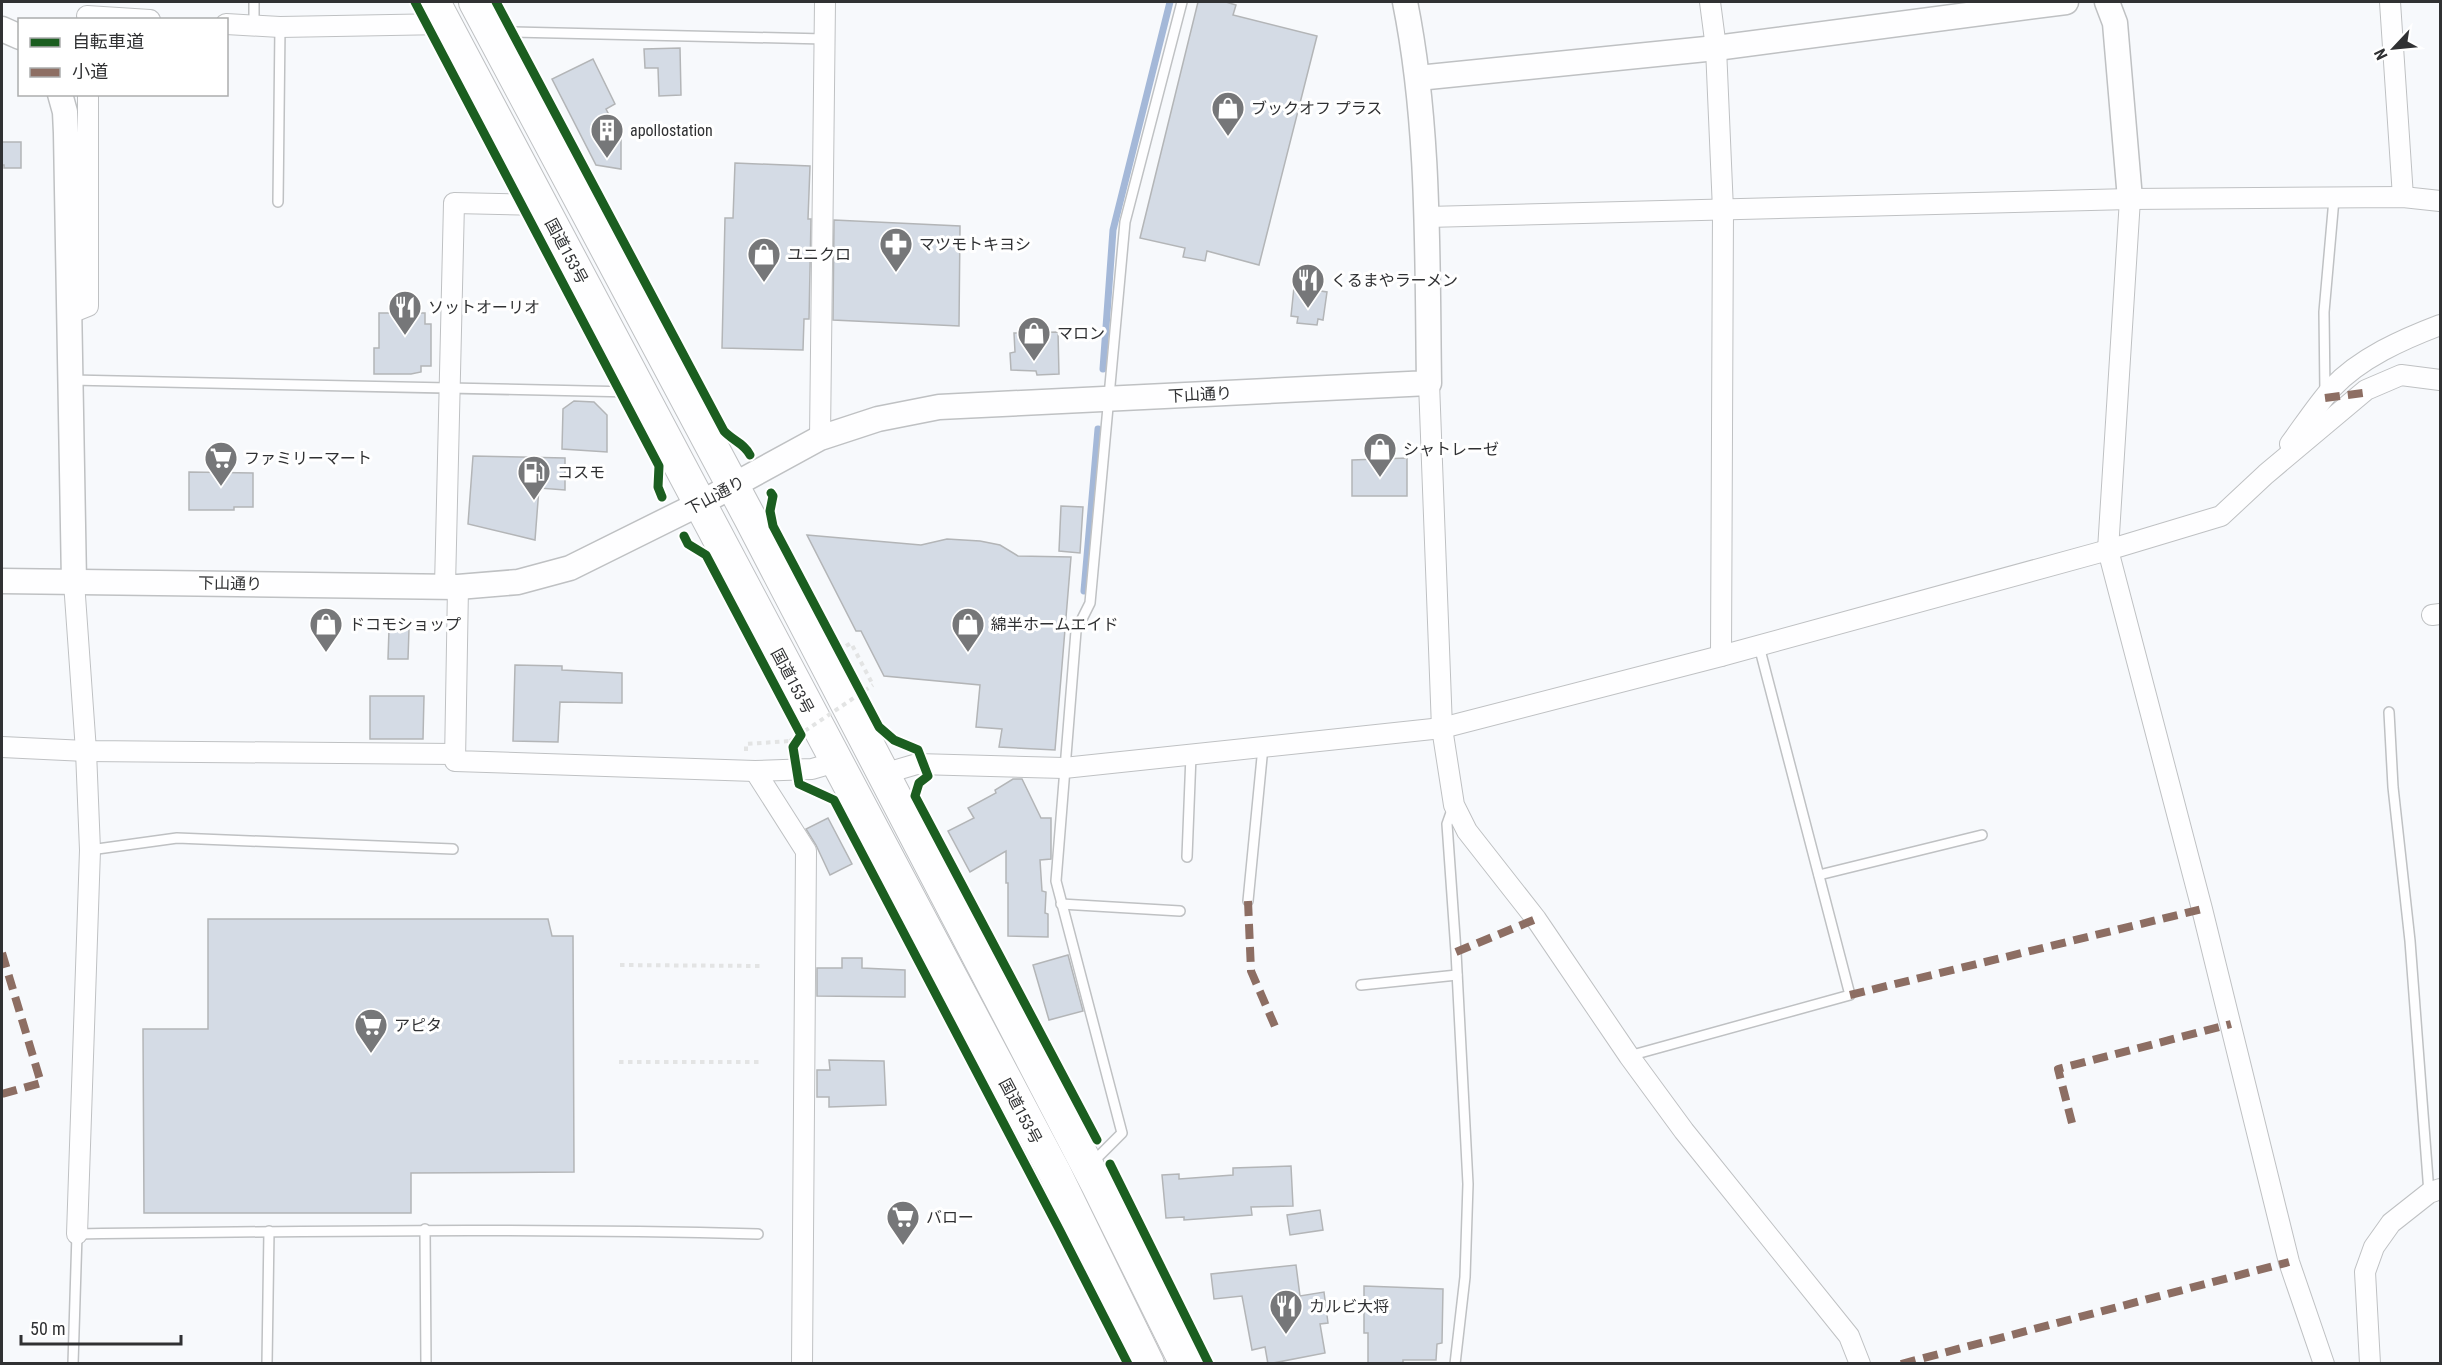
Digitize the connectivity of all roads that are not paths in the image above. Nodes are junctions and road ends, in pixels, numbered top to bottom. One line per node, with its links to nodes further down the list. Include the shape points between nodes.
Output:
1 (254, 2): 14 (lane)
2 (475, 2): 43 (highway, 国道153号)
3 (825, 2): 19 (street)
4 (1182, 2): 40 (lane, via 1125,222)
5 (1405, 2): 21 (street)
6 (1710, 2): 20 (street)
7 (2066, 2): 20 (street)
8 (2108, 2): 25 (street, via 2115,23)
9 (2390, 2): 24 (street)
10 (87, 12): 12 (street)
11 (440, 13): 15 (street); 29 (highway, 国道153号)
12 (134, 18)
13 (228, 24): 14 (street)
14 (254, 25): 15 (street)
15 (280, 27): 28 (lane)
16 (2, 29): 18 (street)
17 (513, 32): 19 (lane)
18 (18, 36)
19 (825, 39): 41 (street)
20 (1716, 48): 21 (street); 30 (street)
21 (1418, 78): 31 (street)
22 (61, 96): 32 (street, via 66,133)
23 (88, 96): 32 (street, via 88,306)
24 (2403, 198): 26 (street); 27 (street)
25 (2130, 199): 26 (street); 30 (street); 45 (street)
26 (2334, 199): 39 (lane, via 2324,312)
27 (2440, 201)
28 (278, 202)
29 (543, 205): 37 (street, via 454,203); 38 (highway, 国道153号)
30 (1723, 210): 31 (street); 50 (street)
31 (1427, 217): 36 (street)
32 (68, 314): 34 (street)
33 (2440, 325): 39 (street, via 2379,354 2348,374)
34 (69, 380): 37 (lane); 47 (street)
35 (2440, 380): 42 (street, via 2401,375 2366,390)
36 (1429, 383): 40 (street, 下山通り); 52 (street)
37 (450, 387): 38 (lane); 48 (street)
38 (642, 392): 44 (highway, 国道153号)
39 (2325, 398): 42 (street)
40 (1108, 399): 41 (street, 下山通り, via 939,407 878,419); 60 (lane, via 1090,603 1076,631)
41 (820, 438): 43 (street, 下山通り)
42 (2266, 474): 45 (street, via 2221,516)
43 (733, 486): 44 (street, 下山通り); 61 (highway, 国道153号)
44 (701, 503): 48 (street, 下山通り, via 570,568 518,582); 59 (highway, 国道153号)
45 (2108, 550): 49 (street); 88 (street, via 2289,1262)
46 (2, 581): 47 (street, 下山通り)
47 (74, 582): 48 (street, 下山通り); 55 (street)
48 (451, 586): 56 (street)
49 (1759, 646): 50 (street); 67 (lane)
50 (1721, 656): 52 (street)
51 (2390, 712): 75 (lane, via 2393,787)
52 (1442, 728): 54 (street); 62 (street)
53 (2, 747): 55 (street)
54 (1263, 747): 57 (street); 68 (lane)
55 (86, 752): 56 (street); 65 (street)
56 (455, 754): 58 (street, via 455,761)
57 (1191, 754): 60 (street); 66 (lane)
58 (756, 762): 59 (street, via 796,770); 83 (street, via 806,851)
59 (836, 762): 84 (highway, 国道153号, via 1055,1173)
60 (1064, 768): 61 (street, via 916,764); 69 (lane, via 1056,881)
61 (883, 774): 74 (highway, 国道153号)
62 (1454, 805): 71 (lane, via 1447,824); 73 (street, via 1467,831 1536,918)
63 (1983, 835): 67 (lane)
64 (453, 849): 65 (lane, via 177,838)
65 (90, 850): 78 (street)
66 (1187, 857)
67 (1819, 875): 73 (lane, via 1850,995)
68 (1248, 901)
69 (1061, 903): 70 (lane); 74 (lane, via 1122,1133)
70 (1180, 912)
71 (1457, 975): 72 (lane); 86 (lane, via 1468,1184 1466,1277)
72 (1360, 985)
73 (1629, 1056): 87 (street, via 1684,1131 1849,1336)
74 (1088, 1167): 85 (highway, 国道153号)
75 (2435, 1191): 89 (street, via 2391,1223 2374,1248 2365,1272)
76 (425, 1229): 77 (lane); 79 (lane); 82 (lane)
77 (269, 1232): 78 (lane); 81 (lane)
78 (77, 1234): 80 (lane)
79 (758, 1234)
80 (73, 1364)
81 (267, 1364)
82 (426, 1364)
83 (802, 1364)
84 (1148, 1364)
85 (1186, 1364)
86 (1455, 1364)
87 (1860, 1364)
88 (2324, 1364)
89 (2370, 1364)

